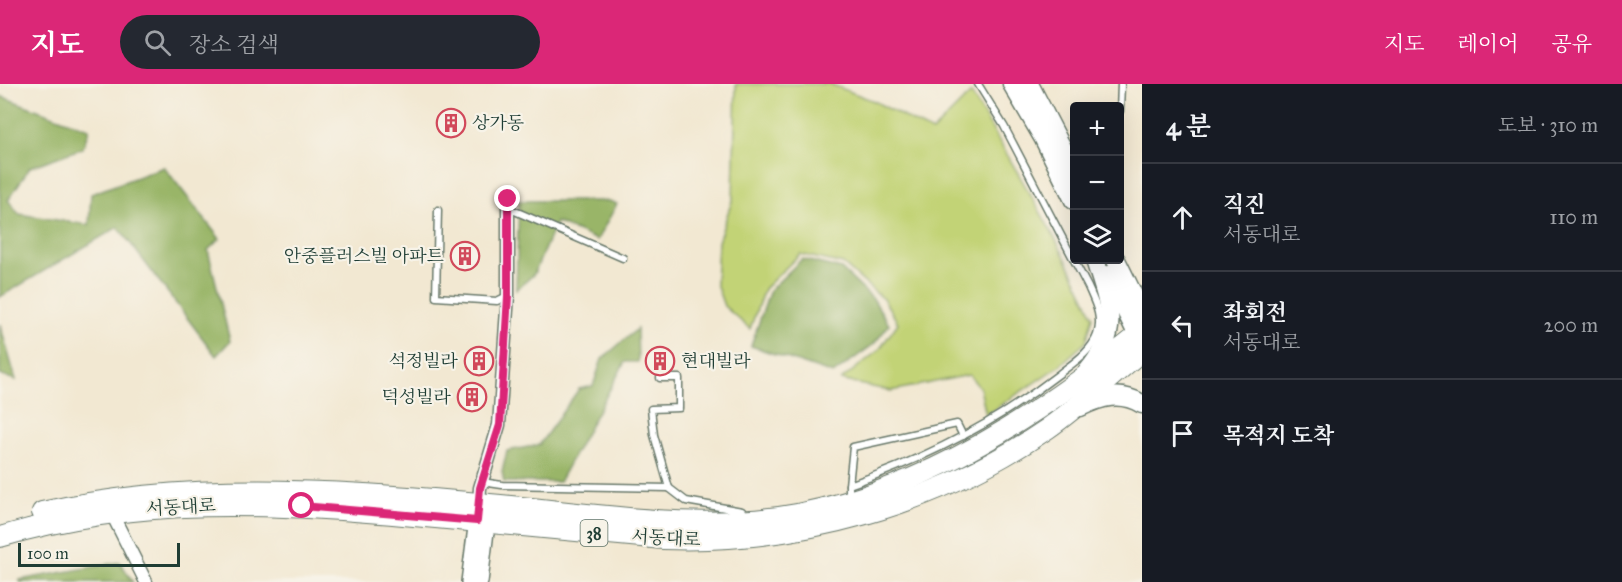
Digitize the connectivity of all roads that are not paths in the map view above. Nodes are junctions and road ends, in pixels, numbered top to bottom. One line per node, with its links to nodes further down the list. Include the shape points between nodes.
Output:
1 (978, 84): 17 (lane)
2 (1012, 84): 7 (main road)
3 (1029, 84): 6 (main road)
4 (1121, 84): 5 (lane)
5 (1120, 102)
6 (1070, 163)
7 (1070, 192)
8 (508, 204): 10 (lane); 16 (street)
9 (438, 210): 16 (lane, via 436,297 497,301)
10 (623, 258)
11 (1096, 264): 17 (main road)
12 (1104, 264): 19 (main road)
13 (1120, 264): 18 (main road)
14 (1123, 264): 15 (main road)
15 (1142, 281)
16 (508, 296): 25 (street, via 500,425)
17 (1105, 311): 21 (main road, via 1110,329 1105,344); 24 (lane, via 1087,351 1021,404)
18 (1142, 314)
19 (1141, 341): 21 (main road, 서동대로 / 38); 23 (main road, 서동대로 / 38)
20 (660, 378): 26 (lane, via 679,378 680,408 651,409)
21 (1080, 380): 27 (main road, 서동대로 / 38, via 972,451 910,481)
22 (1142, 404): 23 (main road, via 1116,396)
23 (1070, 412): 29 (main road, 서동대로 / 38, via 1017,448 951,484 898,504 786,533 700,541 663,539)
24 (963, 436): 27 (lane); 27 (lane, via 957,424 853,447)
25 (482, 482): 26 (lane); 29 (street)
26 (669, 488): 30 (lane, via 686,501 704,506)
27 (849, 492): 30 (main road, 서동대로 / 38)
28 (111, 512): 29 (main road, 서동대로 / 38, via 209,505); 32 (main road, 서동대로 / 38); 33 (street)
29 (483, 513): 30 (main road, 서동대로 / 38, via 686,522); 31 (main road, 서동대로 / 38, via 393,497 189,491 90,501); 34 (street); 35 (street)
30 (797, 514)
31 (0, 523)
32 (0, 537)
33 (146, 582)
34 (469, 582)
35 (480, 582)

